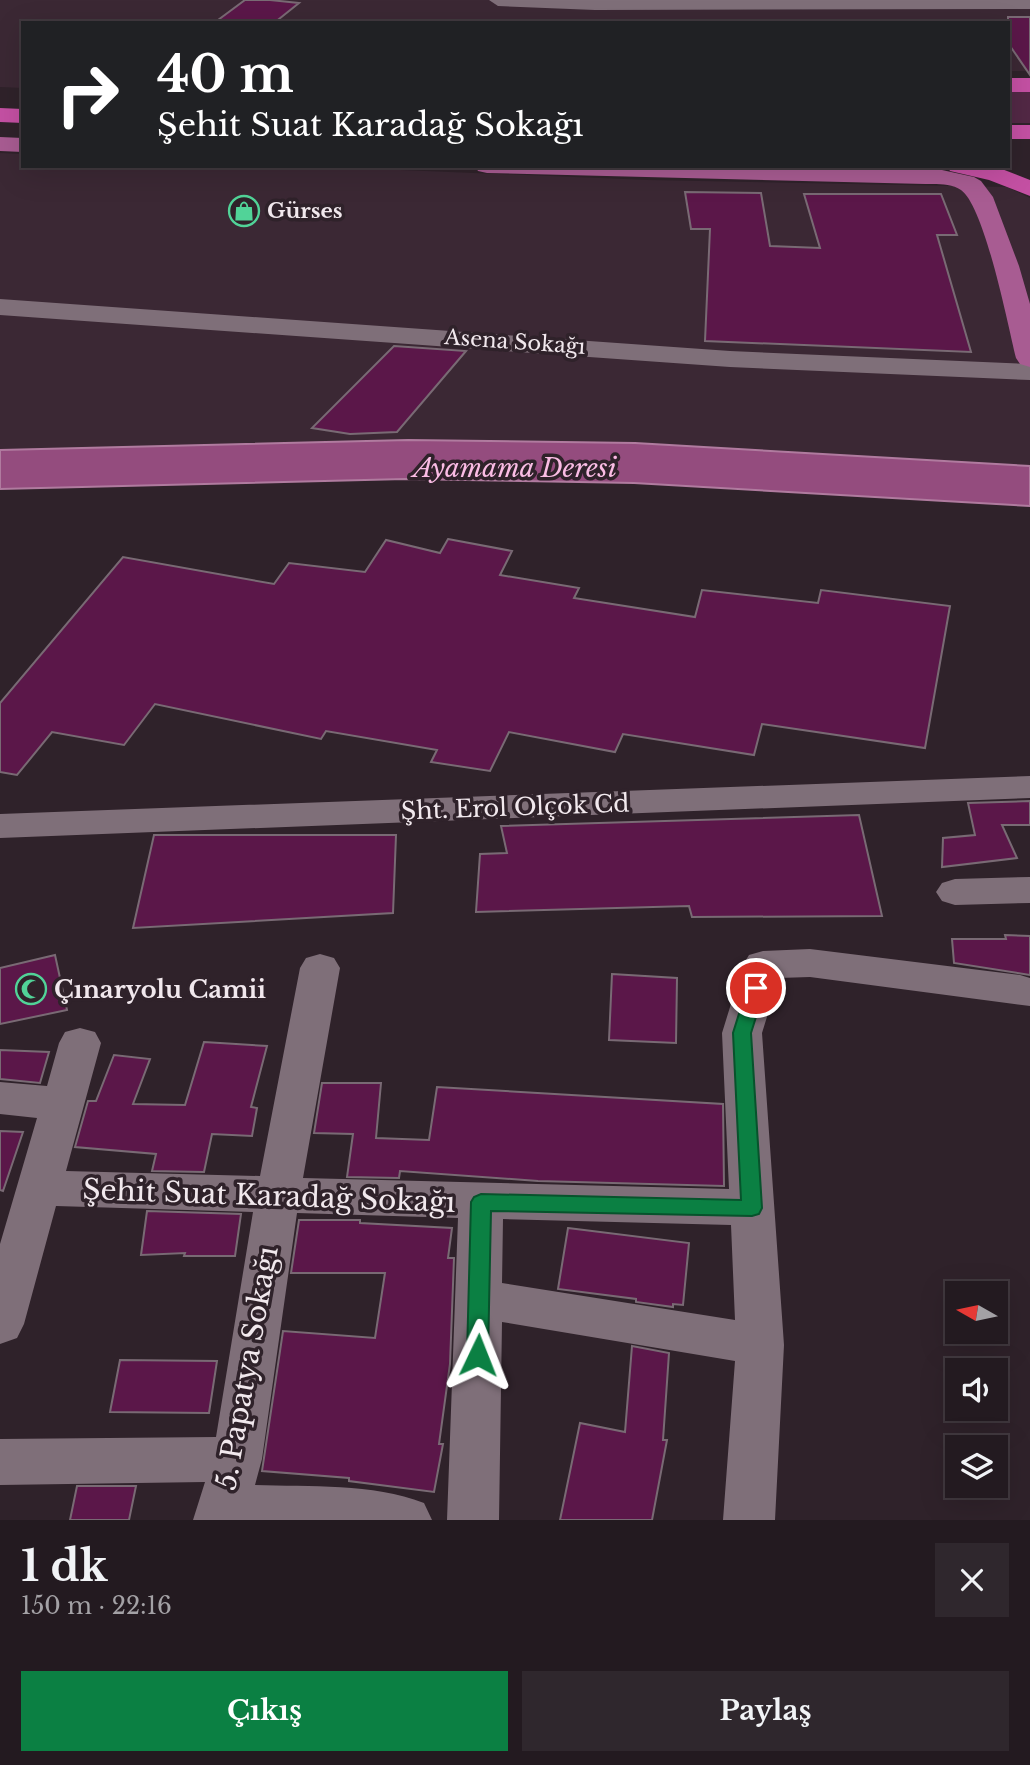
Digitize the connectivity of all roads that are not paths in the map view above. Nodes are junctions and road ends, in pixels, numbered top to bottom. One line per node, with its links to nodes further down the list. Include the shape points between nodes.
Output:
1 (498, 0): 2 (street)
2 (561, 1): 3 (street); 4 (street)
3 (1030, 3)
4 (562, 21)
5 (1030, 76): 6 (highway)
6 (1010, 77)
7 (1010, 85): 8 (highway)
8 (1030, 85)
9 (0, 115): 10 (highway)
10 (21, 116)
11 (0, 128): 12 (highway)
12 (21, 130)
13 (1030, 130): 14 (highway)
14 (1010, 131)
15 (0, 144): 16 (main road)
16 (21, 145)
17 (571, 168): 21 (main road, via 909,176 968,184 989,211)
18 (968, 168): 19 (highway)
19 (1030, 189)
20 (0, 307): 22 (street, Asena Sokağı, via 730,359)
21 (1030, 358)
22 (1030, 372)
23 (1030, 788): 24 (street, Şht. Erol Olçok Cd)
24 (4, 832)
25 (1030, 890): 26 (street)
26 (955, 892)
27 (320, 968): 33 (street, 5. Papatya Sokağı)
28 (1027, 990): 35 (street, via 810,963 763,965 742,1033)
29 (80, 1043): 31 (street)
30 (0, 1098): 31 (street)
31 (63, 1104): 32 (street)
32 (39, 1188): 33 (street, Şehit Suat Karadağ Sokağı); 37 (street)
33 (278, 1196): 34 (street, Şehit Suat Karadağ Sokağı); 39 (street, 5. Papatya Sokağı)
34 (481, 1202): 35 (street, Şehit Suat Karadağ Sokağı); 36 (street)
35 (752, 1208): 38 (street)
36 (479, 1299): 38 (street); 43 (street)
37 (0, 1324)
38 (760, 1345): 44 (street)
39 (237, 1460): 40 (street); 41 (street, 5. Papatya Sokağı)
40 (0, 1462)
41 (221, 1514): 42 (street, via 342,1512)
42 (406, 1520)
43 (473, 1520)
44 (749, 1520)

